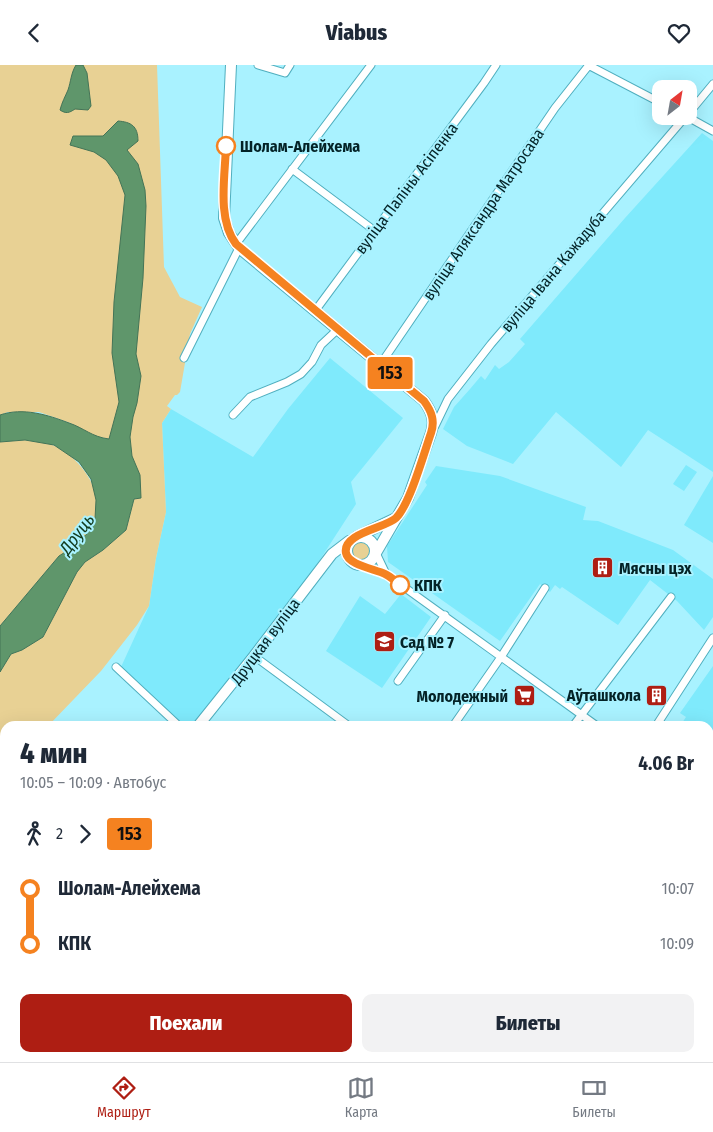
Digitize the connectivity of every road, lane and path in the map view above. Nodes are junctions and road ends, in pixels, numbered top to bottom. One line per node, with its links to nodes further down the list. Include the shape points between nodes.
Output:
1 (231, 65): 15 (main road, via 224,218)
2 (258, 65): 3 (street, via 285,73)
3 (290, 65)
4 (371, 65): 13 (street)
5 (496, 65): 14 (street, вуліца Паліны Асіпенка)
6 (588, 65): 8 (street); 19 (street, вуліца Аляксандра Матросава, via 555,108)
7 (713, 84): 9 (street)
8 (652, 98)
9 (698, 102)
10 (698, 123): 12 (street)
11 (678, 125): 21 (street, вуліца Івана Кажадуба, via 456,388 444,404)
12 (713, 131)
13 (292, 169): 14 (street); 15 (street)
14 (375, 231): 16 (street, вуліца Паліны Асіпенка)
15 (238, 246): 16 (main road); 18 (street)
16 (315, 311): 17 (main road)
17 (338, 330): 19 (main road); 20 (street, via 322,345 301,374 250,397)
18 (184, 358)
19 (380, 365): 21 (main road, via 424,401 434,421)
20 (233, 415)
21 (431, 433): 22 (main road, via 408,498)
22 (396, 518): 23 (main road, Друцкая вуліца); 24 (main road)
23 (352, 539): 24 (main road, via 368,539); 25 (main road, Друцкая вуліца); 26 (main road, via 346,553)
24 (376, 553): 27 (main road, via 372,561); 28 (street)
25 (332, 554): 26 (main road); 33 (main road, Друцкая вуліца)
26 (351, 561): 27 (main road)
27 (362, 565): 28 (street)
28 (386, 574): 31 (street)
29 (545, 588): 34 (street)
30 (670, 597): 37 (street)
31 (445, 615): 34 (street); 36 (street)
32 (713, 639): 44 (street)
33 (254, 656): 39 (main road, Друцкая вуліца); 40 (street)
34 (501, 657): 37 (street); 41 (street)
35 (116, 667): 38 (street)
36 (398, 681)
37 (581, 715): 42 (street); 43 (street)
38 (174, 721)
39 (202, 721)
40 (342, 721)
41 (456, 721)
42 (577, 721)
43 (590, 721)
44 (659, 721)

